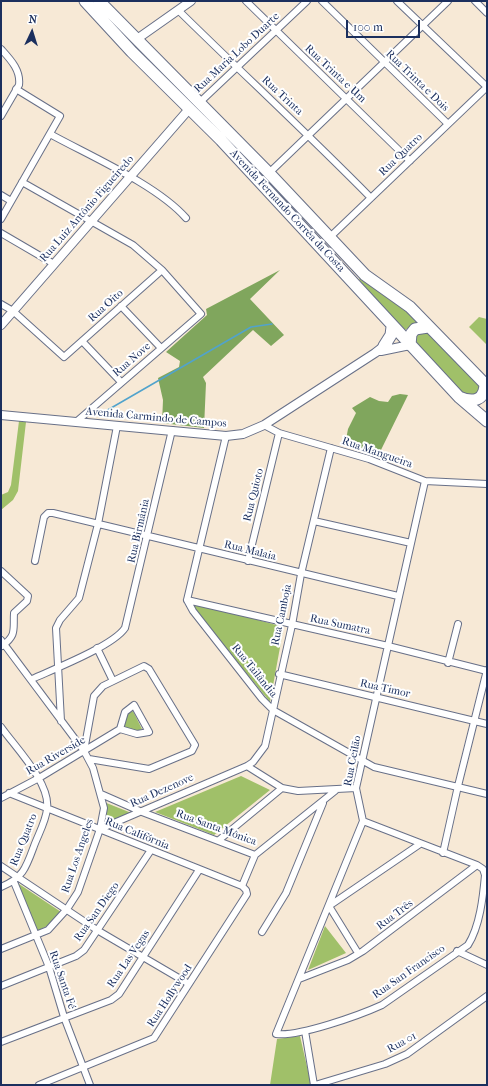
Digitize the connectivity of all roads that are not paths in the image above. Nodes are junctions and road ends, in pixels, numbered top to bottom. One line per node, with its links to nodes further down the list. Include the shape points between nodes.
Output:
1 (85, 1): 12 (highway, Avenida Fernando Corrêa da Costa)
2 (99, 1): 15 (highway, Avenida Fernando Corrêa da Costa)
3 (191, 1): 10 (main road)
4 (246, 1): 14 (street, Rua Trinta e Um)
5 (307, 1): 14 (street, Rua Maria Lobo Duarte)
6 (322, 1): 17 (street, Rua Trinta e Dois)
7 (397, 1): 13 (street)
8 (448, 1): 13 (street)
9 (475, 1): 11 (street)
10 (178, 10): 15 (main road); 18 (street, Rua Trinta)
11 (487, 13)
12 (107, 24): 15 (highway, via 128,40); 23 (highway, Avenida Fernando Corrêa da Costa)
13 (422, 25): 17 (street); 19 (street)
14 (275, 31): 18 (street, Rua Maria Lobo Duarte); 21 (street, Rua Trinta e Um)
15 (137, 39): 23 (highway, Avenida Fernando Corrêa da Costa)
16 (1, 49): 20 (street, via 18,74 19,82)
17 (382, 62): 21 (street); 25 (street, Rua Trinta e Dois)
18 (235, 67): 23 (street, Rua Maria Lobo Duarte); 27 (street, Rua Trinta)
19 (487, 87): 25 (street, Rua Quatro)
20 (16, 89): 22 (street); 26 (street, via 60,116)
21 (346, 98): 27 (street); 28 (street, Rua Trinta e Um)
22 (4, 105): 24 (street)
23 (194, 105): 29 (highway, Avenida Fernando Corrêa da Costa); 30 (main road, Rua Luiz Antônio Figueiredo); 46 (highway, Avenida Fernando Corrêa da Costa)
24 (1, 116)
25 (448, 124): 28 (street, Rua Quatro)
26 (50, 134): 30 (street); 31 (street)
27 (309, 135): 29 (street); 33 (street, Rua Trinta)
28 (410, 161): 33 (street, Rua Quatro)
29 (269, 173): 39 (highway, Avenida Fernando Corrêa da Costa)
30 (130, 177): 35 (street, via 176,206); 37 (main road, Rua Luiz Antônio Figueiredo)
31 (22, 182): 34 (street); 37 (street)
32 (1, 195): 34 (street)
33 (371, 198): 39 (street, Rua Quatro)
34 (11, 201): 36 (street)
35 (186, 218)
36 (1, 219)
37 (92, 221): 40 (main road, Rua Luiz Antônio Figueiredo); 41 (street, via 133,245)
38 (1, 233): 40 (street)
39 (330, 238): 47 (highway, Avenida Fernando Corrêa da Costa, via 365,275 410,307)
40 (54, 264): 44 (main road, Rua Luiz Antônio Figueiredo)
41 (162, 270): 43 (street, Rua Oito); 53 (street, Rua Nove, via 201,314)
42 (1, 304): 44 (street)
43 (121, 306): 50 (street, Rua Oito); 53 (street)
44 (13, 311): 45 (main road, Rua Luiz Antônio Figueiredo); 50 (street, Rua Oito, via 64,357)
45 (1, 324)
46 (392, 327): 49 (highway, Avenida Fernando Corrêa da Costa); 52 (highway, via 391,335)
47 (428, 327): 48 (highway); 56 (highway, Avenida Fernando Corrêa da Costa)
48 (415, 329): 49 (highway); 51 (highway, via 411,334)
49 (401, 335): 51 (highway, Avenida Fernando Corrêa da Costa); 52 (main road, Avenida Carmindo de Campos)
50 (82, 341): 55 (street)
51 (410, 345): 54 (main road); 57 (highway, Avenida Fernando Corrêa da Costa)
52 (384, 346): 54 (main road, Avenida Carmindo de Campos)
53 (161, 348): 55 (street, Rua Nove)
54 (375, 353): 61 (main road, Avenida Carmindo de Campos)
55 (121, 382): 60 (street, Rua Nove)
56 (486, 385): 57 (highway, via 480,397 468,401)
57 (459, 397): 59 (highway, Avenida Fernando Corrêa da Costa)
58 (1, 415): 60 (main road, Avenida Carmindo de Campos)
59 (487, 421)
60 (76, 422): 62 (main road, Avenida Carmindo de Campos)
61 (264, 425): 64 (street, Rua Mangueira); 65 (main road, Avenida Carmindo de Campos, via 243,434)
62 (117, 426): 63 (main road, Avenida Carmindo de Campos); 70 (street)
63 (172, 430): 65 (main road, Avenida Carmindo de Campos); 71 (street, Rua Birmânia)
64 (279, 433): 66 (street, Rua Mangueira); 75 (street, Rua Quioto)
65 (226, 436): 73 (street)
66 (331, 448): 67 (street, Rua Mangueira); 69 (street, Rua Camboja)
67 (425, 481): 68 (street, Rua Mangueira); 72 (street, Rua Ceilão)
68 (487, 484)
69 (314, 522): 72 (street); 77 (street, Rua Camboja)
70 (98, 524): 71 (street, Rua Malaia); 74 (street, Rua Malaia, via 48,513 42,524); 86 (street, via 79,598 56,628)
71 (148, 536): 73 (street, Rua Malaia); 84 (street, Rua Birmânia, via 126,628 121,634)
72 (410, 543): 78 (street, Rua Ceilão)
73 (200, 548): 75 (street, Rua Malaia); 79 (street)
74 (35, 561)
75 (248, 561): 77 (street, Rua Malaia)
76 (1, 571): 82 (street, via 28,596 27,602 14,613 14,632)
77 (301, 574): 78 (street, Rua Malaia); 81 (street, Rua Camboja)
78 (398, 596): 83 (street, Rua Ceilão)
79 (188, 597): 81 (street, Rua Sumatra); 92 (street, Rua Tailândia, via 198,617 262,700)
80 (458, 624): 85 (street)
81 (292, 625): 83 (street, Rua Sumatra); 88 (street, Rua Camboja)
82 (2, 644): 89 (street, Rua Los Angeles)
83 (388, 646): 85 (street, Rua Sumatra); 91 (street, Rua Ceilão)
84 (97, 648): 86 (street); 90 (street)
85 (448, 663): 87 (street, Rua Sumatra)
86 (58, 667): 89 (street); 94 (street)
87 (487, 671): 93 (street)
88 (280, 674): 91 (street, Rua Timor); 92 (street, Rua Camboja)
89 (32, 679): 94 (street, Rua Los Angeles)
90 (113, 681): 98 (street, via 103,686 94,696); 99 (street, via 144,666 149,669 195,745 194,749 149,769)
91 (377, 698): 93 (street, Rua Timor); 100 (street, Rua Ceilão)
92 (273, 710): 100 (street, Rua Tailândia); 101 (street, Rua Camboja, via 265,746)
93 (474, 720): 95 (street, Rua Timor); 104 (street)
94 (61, 721): 98 (street, Rua Los Angeles)
95 (487, 724)
96 (1, 727): 103 (street, Rua Quatro)
97 (120, 729): 97 (street, via 137,734 149,732 134,705 125,712); 98 (street, Rua Riverside)
98 (84, 751): 99 (street, Rua Los Angeles); 103 (street, Rua Riverside)
99 (89, 759): 109 (street, Rua Los Angeles)
100 (362, 761): 104 (street, Rua Tailândia, via 374,767); 106 (street, Rua Ceilão)
101 (247, 766): 102 (street, Rua Camboja); 105 (street)
102 (233, 771): 114 (street, Rua Dezenove)
103 (39, 778): 108 (street, Rua Riverside); 113 (street, Rua Quatro, via 46,796)
104 (458, 786): 110 (street); 120 (street)
105 (282, 788): 107 (street, via 298,791); 117 (street)
106 (356, 788): 107 (street); 115 (street, Rua Ceilão)
107 (335, 791): 112 (street, Rua Santa Mônica)
108 (9, 793): 111 (street, Rua Riverside); 113 (street, Rua Califórnia)
109 (101, 794): 114 (street, Rua Santa Mônica); 116 (street, Rua Los Angeles, via 104,808)
110 (487, 794)
111 (1, 798)
112 (324, 802): 121 (street, Rua Santa Mônica); 132 (street, via 286,893)
113 (47, 809): 116 (street, Rua Califórnia); 125 (street, Rua Quatro)
114 (142, 812): 116 (street, Rua Dezenove); 117 (street, Rua Santa Mônica)
115 (363, 821): 118 (street); 129 (street)
116 (100, 829): 119 (street, Rua Califórnia); 130 (street, Rua Los Angeles, via 78,892)
117 (219, 840): 121 (street, Rua Santa Mônica)
118 (420, 844): 120 (street); 129 (street)
119 (152, 850): 124 (street, Rua Califórnia); 131 (street, Rua San Diego)
120 (443, 854): 122 (street)
121 (255, 855): 127 (street)
122 (477, 865): 135 (street, Rua San Francisco, via 483,869 485,875 472,939 468,945); 136 (street, Rua Três)
123 (1, 866): 125 (street)
124 (199, 870): 127 (street, Rua Califórnia); 137 (street, Rua Las Vegas)
125 (20, 877): 126 (street); 130 (street)
126 (14, 882): 128 (street); 133 (street, Rua Santa Fé)
127 (242, 886): 141 (street, Rua Hollywood, via 247,894 244,902)
128 (1, 887)
129 (329, 906): 136 (street); 140 (street)
130 (68, 909): 131 (street); 133 (street, Rua Los Angeles, via 48,930)
131 (97, 930): 137 (street); 139 (street, Rua San Diego, via 84,950)
132 (262, 932)
133 (36, 936): 134 (street, Rua Los Angeles); 139 (street, Rua Santa Fé)
134 (1, 949)
135 (457, 951): 138 (street); 145 (street, Rua San Francisco, via 382,1005)
136 (358, 953): 140 (street, Rua Três, via 348,960)
137 (144, 957): 141 (street); 144 (street, Rua Las Vegas, via 119,994 111,1000)
138 (487, 965)
139 (49, 967): 142 (street, Rua San Diego); 144 (street, Rua Santa Fé)
140 (299, 979): 145 (street, Rua San Francisco, via 276,1034)
141 (189, 984): 147 (street, Rua Hollywood, via 152,1040)
142 (1, 986)
143 (487, 996): 150 (street, Rua 01, via 407,1054 385,1064)
144 (64, 1017): 146 (street, Rua Las Vegas); 147 (street, Rua Santa Fé)
145 (305, 1031): 150 (street)
146 (1, 1042)
147 (83, 1068): 148 (street, Rua Hollywood); 149 (street, Rua Santa Fé)
148 (39, 1085)
149 (90, 1085)
150 (314, 1085)

